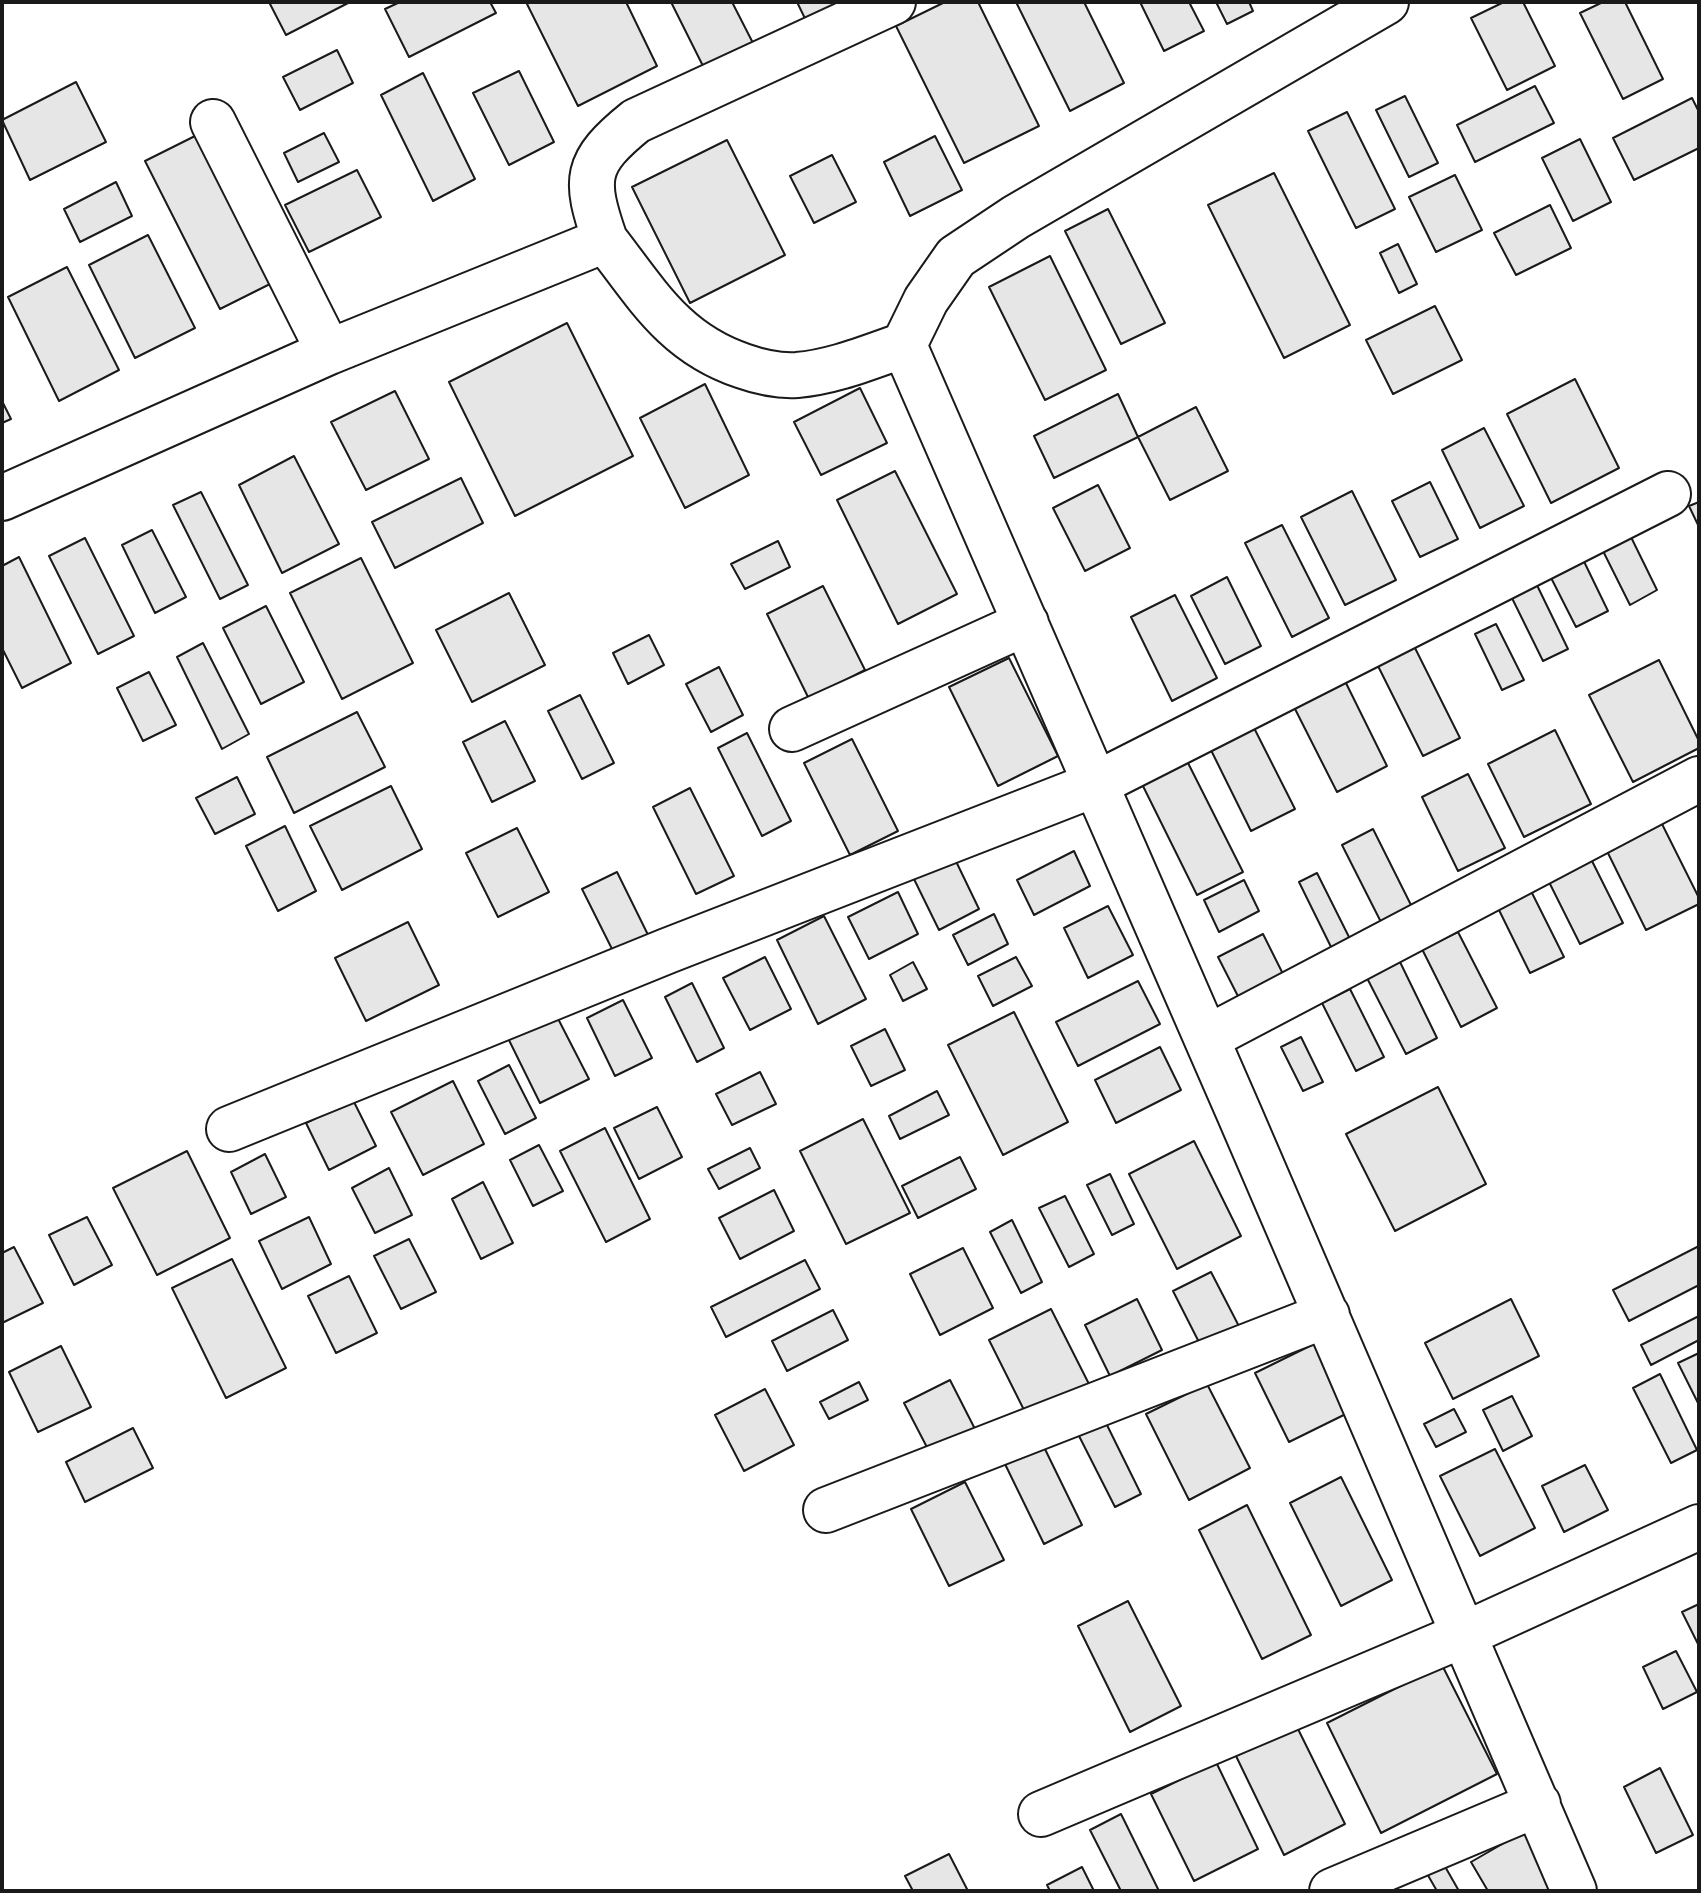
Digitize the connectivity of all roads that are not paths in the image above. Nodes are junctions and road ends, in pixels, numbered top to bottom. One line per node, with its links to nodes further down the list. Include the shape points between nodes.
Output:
1 (893, 2): 4 (street, via 636,121 613,140 592,169 592,200)
2 (1386, 2): 5 (street, via 956,257)
3 (213, 122): 6 (street)
4 (605, 240): 5 (street, via 687,339 730,362 763,373 796,375); 6 (street)
5 (904, 345): 9 (street)
6 (329, 352): 8 (street)
7 (1668, 494): 12 (street)
8 (2, 498)
9 (1026, 623): 10 (street); 12 (street)
10 (792, 729)
11 (1699, 779): 13 (street)
12 (1096, 784): 13 (street); 14 (street)
13 (1207, 1038): 15 (street)
14 (229, 1129)
15 (1327, 1315): 16 (street); 18 (street)
16 (826, 1510)
17 (1699, 1527): 18 (street)
18 (1463, 1635): 19 (street); 20 (street)
19 (1538, 1804): 21 (street); 22 (street)
20 (1041, 1814)
21 (1332, 1891)
22 (1574, 1891)

